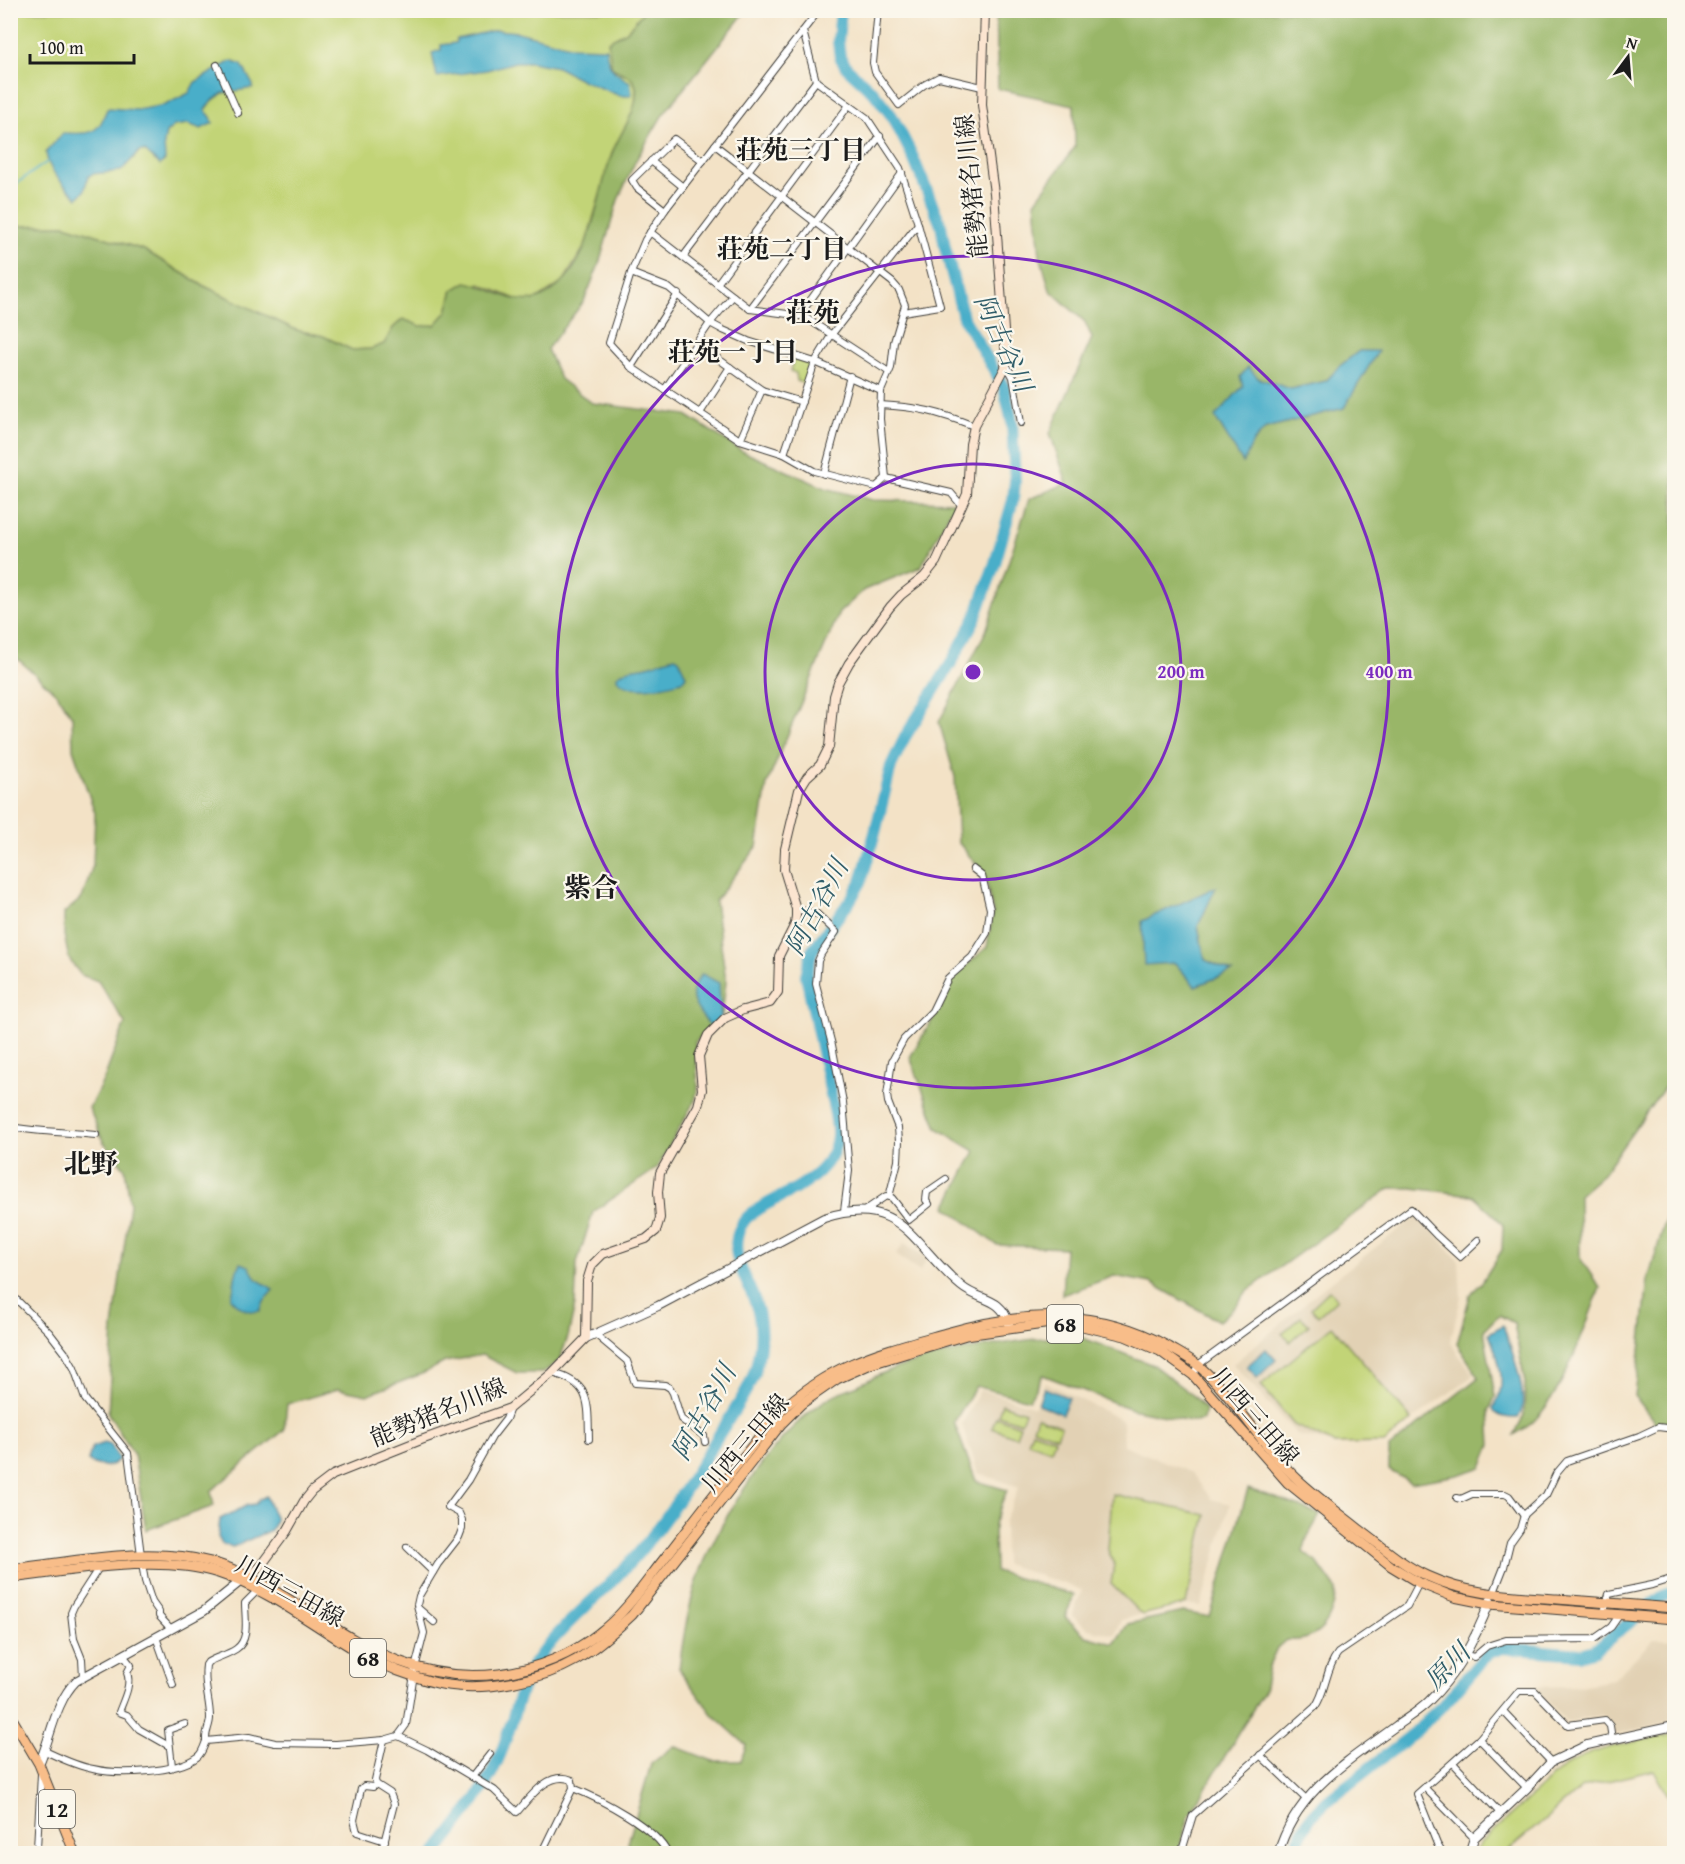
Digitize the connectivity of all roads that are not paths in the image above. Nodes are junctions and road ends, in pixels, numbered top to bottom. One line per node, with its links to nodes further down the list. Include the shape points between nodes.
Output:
1 (819, 10): 4 (street)
2 (878, 10): 7 (street, via 873,63 883,85 899,105 924,84 939,78)
3 (985, 10): 7 (main road, 能勢猪名川線)
4 (803, 32): 6 (street); 11 (street)
5 (217, 65): 9 (street)
6 (816, 81): 8 (street); 14 (street)
7 (982, 87): 36 (main road, 能勢猪名川線)
8 (849, 105): 10 (street, via 867,118); 17 (street)
9 (238, 114)
10 (880, 136): 15 (street); 19 (street)
11 (715, 146): 13 (street); 14 (street)
12 (651, 161): 13 (street, via 674,139); 16 (street); 18 (street, via 632,180)
13 (703, 161): 16 (street)
14 (749, 171): 17 (street); 23 (street)
15 (902, 173): 20 (street); 22 (street)
16 (683, 187): 18 (street)
17 (781, 196): 19 (street); 26 (street)
18 (665, 210): 21 (street)
19 (814, 222): 22 (street); 29 (street)
20 (918, 224): 25 (street); 30 (street, via 940,306)
21 (651, 232): 23 (street); 24 (street)
22 (848, 248): 25 (street); 31 (street)
23 (683, 257): 26 (street)
24 (631, 273): 27 (street); 37 (street, via 609,344)
25 (880, 273): 30 (street, via 899,290 904,299); 33 (street)
26 (717, 284): 28 (street)
27 (678, 294): 32 (street); 37 (street)
28 (733, 296): 29 (street); 32 (street)
29 (750, 309): 31 (street)
30 (903, 312): 39 (street)
31 (799, 316): 33 (street)
32 (710, 322): 34 (street); 35 (street, via 748,341)
33 (832, 334): 35 (street); 39 (street)
34 (696, 343): 38 (street); 41 (street)
35 (815, 362): 40 (street); 44 (street)
36 (1006, 366): 47 (street, via 1013,377); 48 (main road)
37 (631, 367): 41 (street)
38 (730, 367): 42 (street); 46 (street)
39 (889, 372): 43 (street)
40 (850, 376): 43 (street); 51 (street)
41 (665, 389): 46 (street)
42 (762, 390): 44 (street); 49 (street)
43 (882, 391): 45 (street)
44 (802, 402): 50 (street)
45 (880, 405): 48 (street, via 931,410); 52 (street)
46 (700, 413): 49 (street)
47 (1021, 423)
48 (974, 426): 53 (main road)
49 (740, 440): 50 (street)
50 (784, 454): 51 (street)
51 (824, 474): 52 (street, via 876,487)
52 (886, 478): 53 (street, via 951,493)
53 (962, 506): 55 (main road, via 930,570 890,607 838,683 829,747 799,790 785,849 784,870)
54 (973, 869): 59 (street, via 982,876 990,909 987,933 972,957 948,978 932,1011 903,1039 892,1061 888,1102 899,1141)
55 (796, 909): 60 (street, via 817,915 836,932 820,954 816,984 843,1102 849,1171); 65 (main road, via 795,924 779,956 776,997 770,1003 725,1018 703,1045 699,1056 699,1106 660,1173 660,1218 656,1231 646,1239 603,1254 592,1265 587,1281)
56 (10, 1127): 57 (street)
57 (96, 1134)
58 (946, 1179): 59 (street, via 927,1192 929,1204 909,1220)
59 (889, 1197): 61 (street)
60 (844, 1211): 61 (street); 65 (street)
61 (864, 1211): 64 (street, via 895,1221 955,1281 999,1305)
62 (1478, 1240): 66 (street, via 1460,1257 1411,1209)
63 (10, 1296): 76 (street, via 49,1332 66,1354 85,1399 128,1453)
64 (1009, 1324): 66 (main road, 川西三田線 / 68, via 1052,1315 1085,1317 1150,1337); 68 (main road, 川西三田線 / 68, via 1078,1325 1125,1336 1160,1351); 96 (main road, 川西三田線 / 68, via 962,1328 876,1353 828,1374 799,1394 778,1413 618,1617 583,1645 516,1672 473,1677); 96 (main road, 川西三田線 / 68, via 871,1364 837,1379 801,1404 781,1424 632,1615 577,1659 540,1675 472,1686 448,1685)
65 (591, 1336): 67 (main road, 能勢猪名川線); 72 (street, via 627,1361 635,1383 670,1388 681,1419 704,1436)
66 (1198, 1365): 68 (street); 85 (main road, 川西三田線 / 68, via 1293,1474 1398,1559 1426,1576)
67 (552, 1373): 69 (main road, 能勢猪名川線); 71 (street, via 573,1380 584,1391)
68 (1193, 1376): 83 (main road, 川西三田線 / 68, via 1288,1483 1391,1566)
69 (510, 1408): 79 (street, via 448,1507 459,1513 462,1529); 82 (main road, 能勢猪名川線, via 321,1482 261,1566)
70 (1674, 1429): 74 (street, via 1658,1427 1567,1461 1546,1495)
71 (590, 1439)
72 (705, 1442)
73 (1457, 1498): 74 (street, via 1505,1494)
74 (1524, 1516): 85 (street, via 1510,1543)
75 (407, 1547): 79 (street)
76 (142, 1560): 77 (main road, 川西三田線 / 68); 78 (main road, 川西三田線 / 68); 82 (main road, 川西三田線 / 68, via 165,1554 192,1557 220,1564); 92 (street, via 152,1602)
77 (10, 1569)
78 (98, 1569): 80 (main road, 川西三田線 / 68); 97 (street, via 71,1613)
79 (433, 1572): 87 (street, via 419,1596)
80 (10, 1578)
81 (1674, 1578): 86 (street, via 1609,1594)
82 (246, 1579): 84 (main road, 川西三田線 / 68); 92 (street, via 204,1611); 96 (main road, 川西三田線 / 68)
83 (1419, 1583): 85 (main road, 川西三田線 / 68, via 1454,1597); 111 (street, via 1407,1606 1338,1653 1315,1707)
84 (258, 1590): 96 (main road, 川西三田線 / 68, via 374,1661); 107 (street, via 245,1603 246,1626 240,1646 206,1665 210,1719)
85 (1491, 1599): 86 (main road, 川西三田線 / 68); 95 (street)
86 (1605, 1607): 88 (main road, 川西三田線 / 68); 89 (main road, 川西三田線 / 68)
87 (417, 1608): 91 (street); 96 (street, via 424,1633)
88 (1674, 1608)
89 (1624, 1614): 90 (main road, 川西三田線 / 68); 95 (street, via 1594,1639 1506,1640 1487,1646 1474,1657)
90 (1674, 1618)
91 (434, 1622)
92 (171, 1629): 93 (street)
93 (156, 1637): 94 (street); 98 (street)
94 (123, 1655): 97 (street); 108 (street, via 131,1665 119,1712)
95 (1465, 1655): 121 (street, via 1427,1702 1336,1770)
96 (415, 1672): 103 (street, via 406,1725)
97 (83, 1677): 109 (street, via 67,1690)
98 (173, 1685)
99 (1503, 1711): 104 (street); 105 (street, via 1519,1691 1535,1691 1568,1725 1605,1720); 112 (street)
100 (10, 1715): 115 (main road, 12)
101 (184, 1724): 108 (street, via 168,1730)
102 (1674, 1726): 105 (street)
103 (398, 1736): 106 (street); 116 (street)
104 (1479, 1739): 113 (street); 120 (street)
105 (1612, 1739): 112 (street, via 1587,1745)
106 (384, 1740): 107 (street, via 275,1743 249,1737); 117 (street)
107 (206, 1741): 114 (street, via 199,1756)
108 (169, 1746): 114 (street)
109 (45, 1751): 114 (street, via 94,1770 153,1771); 115 (street)
110 (489, 1754): 116 (street)
111 (1260, 1755): 121 (street); 130 (street, via 1193,1815)
112 (1551, 1762): 120 (street)
113 (1453, 1763): 119 (street); 122 (street)
114 (172, 1766)
115 (40, 1767): 125 (street); 126 (main road, 12)
116 (475, 1779): 118 (street, via 494,1790 517,1812 538,1787 550,1781 568,1778)
117 (376, 1784): 124 (street, via 393,1797); 124 (street, via 361,1789 354,1820 357,1832)
118 (573, 1788): 128 (street); 129 (street, via 615,1808 646,1829 661,1841)
119 (1425, 1788): 123 (street); 132 (street, via 1417,1794)
120 (1527, 1788): 122 (street)
121 (1306, 1799): 131 (street, via 1290,1823)
122 (1500, 1814): 123 (street)
123 (1474, 1838): 133 (street)
124 (385, 1841): 127 (street)
125 (34, 1854)
126 (75, 1854)
127 (381, 1854)
128 (541, 1854)
129 (668, 1854)
130 (1181, 1854)
131 (1278, 1854)
132 (1443, 1854)
133 (1469, 1854)

